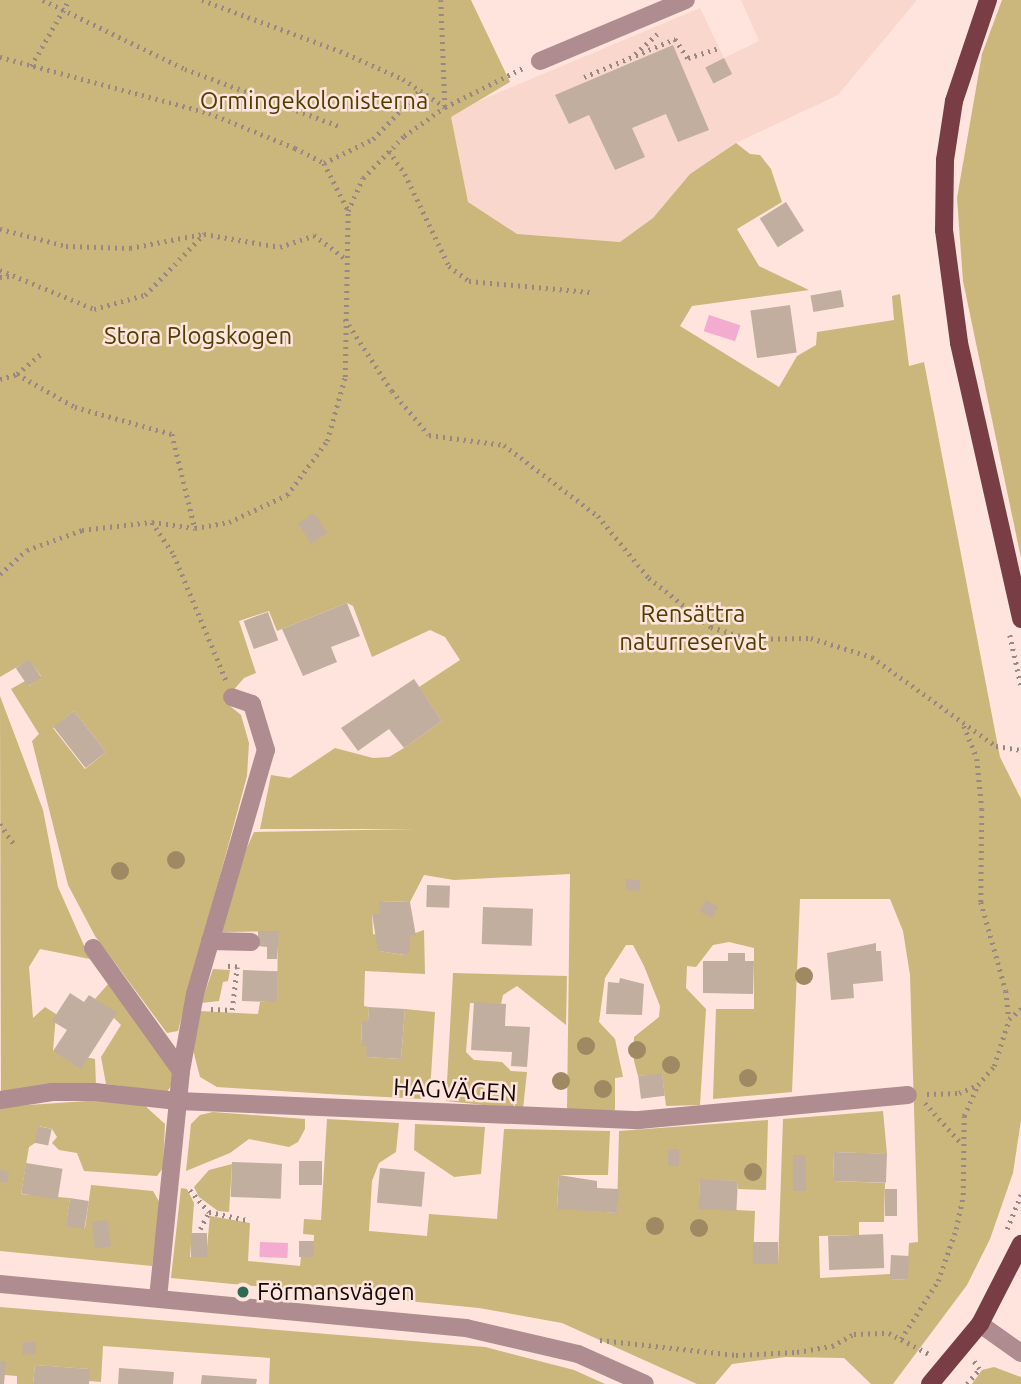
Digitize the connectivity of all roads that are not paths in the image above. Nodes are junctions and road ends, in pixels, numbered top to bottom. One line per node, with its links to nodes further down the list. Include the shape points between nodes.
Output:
1 (686, 0): 3 (street)
2 (988, 0): 4 (main road, via 954,101 945,160 943,230 959,343)
3 (540, 61)
4 (1021, 619)
5 (232, 697): 6 (street, via 252,704 266,750)
6 (210, 941): 7 (street); 9 (street)
7 (251, 942)
8 (93, 948): 9 (street)
9 (180, 1070): 12 (street)
10 (908, 1095): 12 (street, HAGVÄGEN, via 639,1121)
11 (0, 1100): 12 (street, HAGVÄGEN, via 52,1092 95,1092)
12 (178, 1101): 15 (street)
13 (1021, 1244): 16 (main road)
14 (0, 1284): 15 (street)
15 (158, 1298): 18 (street, via 520,1337 578,1354)
16 (980, 1324): 17 (street); 19 (main road)
17 (1021, 1353)
18 (645, 1384)
19 (930, 1384)

